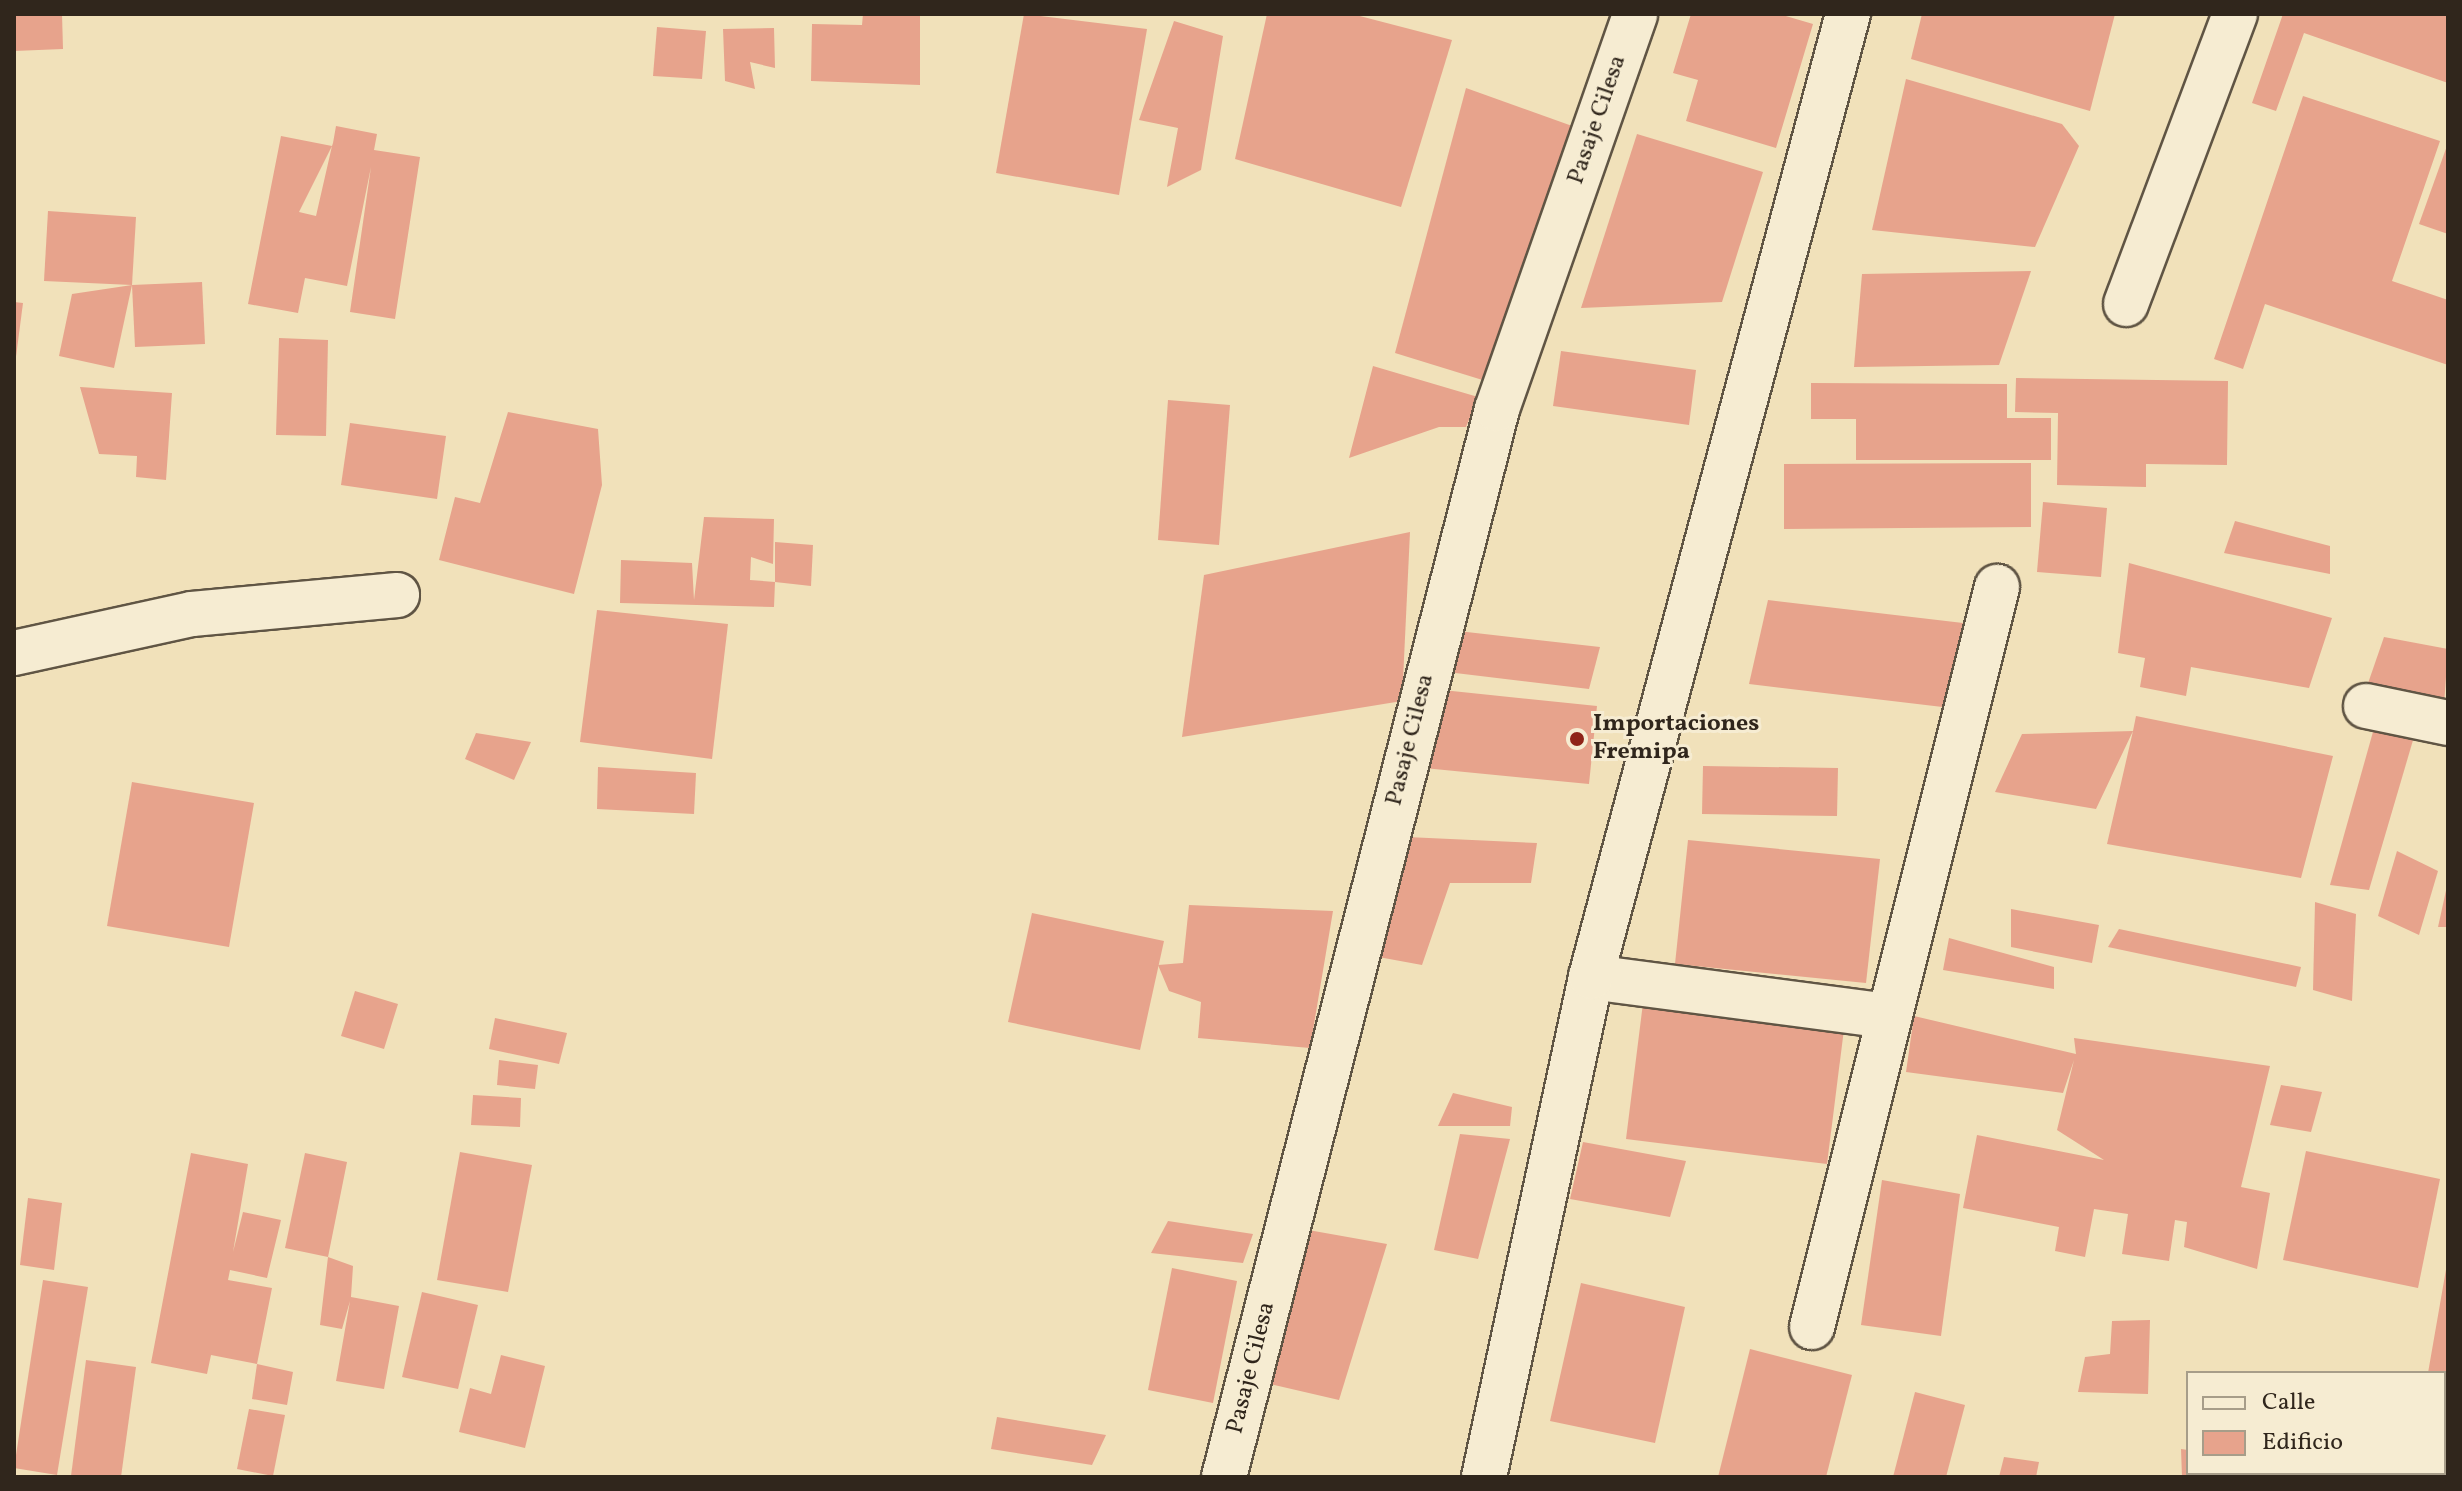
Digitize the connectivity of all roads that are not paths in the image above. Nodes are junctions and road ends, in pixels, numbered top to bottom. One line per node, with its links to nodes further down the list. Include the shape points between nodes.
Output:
1 (1635, 14): 13 (street, Pasaje Cilesa, via 1497,409)
2 (1848, 14): 10 (street)
3 (2235, 14): 4 (street)
4 (2126, 304)
5 (1997, 587): 11 (street)
6 (397, 595): 7 (street, via 192,614)
7 (14, 653)
8 (2366, 706): 9 (street)
9 (2448, 723)
10 (1591, 977): 11 (street); 14 (street)
11 (1889, 1016): 12 (street)
12 (1812, 1327)
13 (1224, 1477)
14 (1484, 1477)

